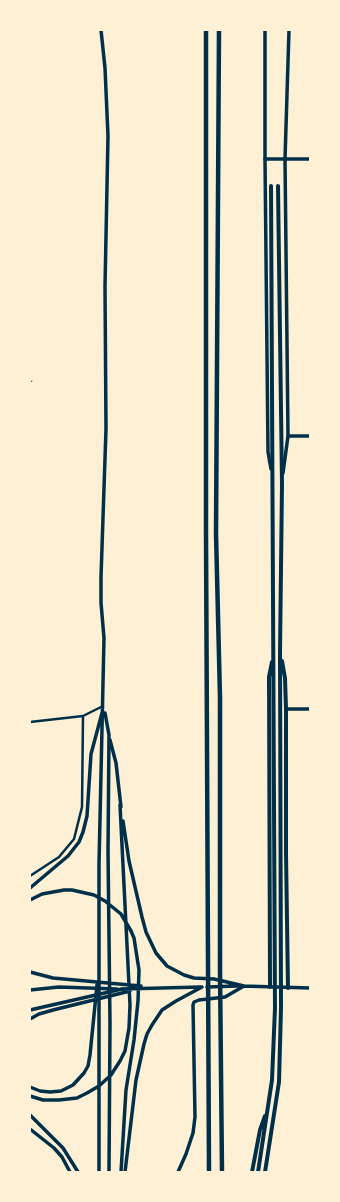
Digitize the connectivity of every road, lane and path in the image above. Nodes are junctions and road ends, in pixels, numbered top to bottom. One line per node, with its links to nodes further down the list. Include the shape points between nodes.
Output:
1 (101, 30): 17 (main road, via 108,136 101,577 104,638)
2 (206, 30): 52 (highway)
3 (219, 30): 53 (highway, via 216,533 220,698)
4 (265, 30): 6 (main road)
5 (289, 30): 7 (main road)
6 (265, 159): 7 (main road); 13 (main road, via 268,452)
7 (285, 159): 8 (main road); 11 (main road)
8 (310, 159)
9 (271, 186): 13 (highway)
10 (278, 186): 14 (highway)
11 (288, 436): 12 (main road); 14 (main road)
12 (310, 436)
13 (273, 480): 15 (highway)
14 (282, 484): 16 (highway)
15 (274, 652): 31 (highway, via 269,677); 42 (highway, via 275,1008 272,1080)
16 (280, 652): 18 (highway, via 285,678); 56 (highway, via 279,1082)
17 (103, 706): 20 (street); 22 (main road); 25 (main road, via 91,754 87,816 79,842 68,856); 27 (main road)
18 (286, 709): 19 (main road); 33 (highway)
19 (310, 709)
20 (83, 716): 21 (street); 24 (street, via 82,807 74,839 59,858)
21 (30, 722)
22 (109, 735): 23 (main road, via 116,763); 48 (main road)
23 (120, 805): 29 (main road, via 142,917 156,954 167,966 184,976); 41 (main road, via 130,1006 125,1051 111,1075 87,1093 69,1100 43,1100)
24 (30, 876)
25 (30, 888)
26 (30, 900): 49 (main road, via 50,892 72,890 94,895 121,914 131,930 138,958 139,984 126,1090)
27 (99, 966): 40 (main road, via 88,1066 73,1085 61,1091 40,1091); 47 (main road)
28 (30, 972): 32 (main road, via 53,978)
29 (244, 986): 30 (main road); 31 (main road); 51 (main road, via 225,997 194,1002 195,1117 191,1140)
30 (202, 987): 32 (main road); 50 (main road, via 162,1010 147,1034 136,1080)
31 (270, 987): 33 (main road)
32 (158, 988): 36 (main road)
33 (288, 988): 34 (main road)
34 (310, 988)
35 (122, 989): 36 (main road); 37 (main road, via 59,987); 38 (main road)
36 (137, 989): 39 (main road, via 38,1014)
37 (30, 990)
38 (30, 1010)
39 (30, 1019)
40 (30, 1087)
41 (30, 1096)
42 (268, 1108): 54 (highway, via 260,1130); 55 (highway)
43 (30, 1115): 46 (main road, via 63,1148)
44 (30, 1129): 45 (main road, via 62,1157)
45 (70, 1172)
46 (78, 1172)
47 (100, 1172)
48 (109, 1172)
49 (121, 1172)
50 (125, 1172)
51 (178, 1172)
52 (209, 1172)
53 (222, 1172)
54 (252, 1172)
55 (258, 1172)
56 (265, 1172)

